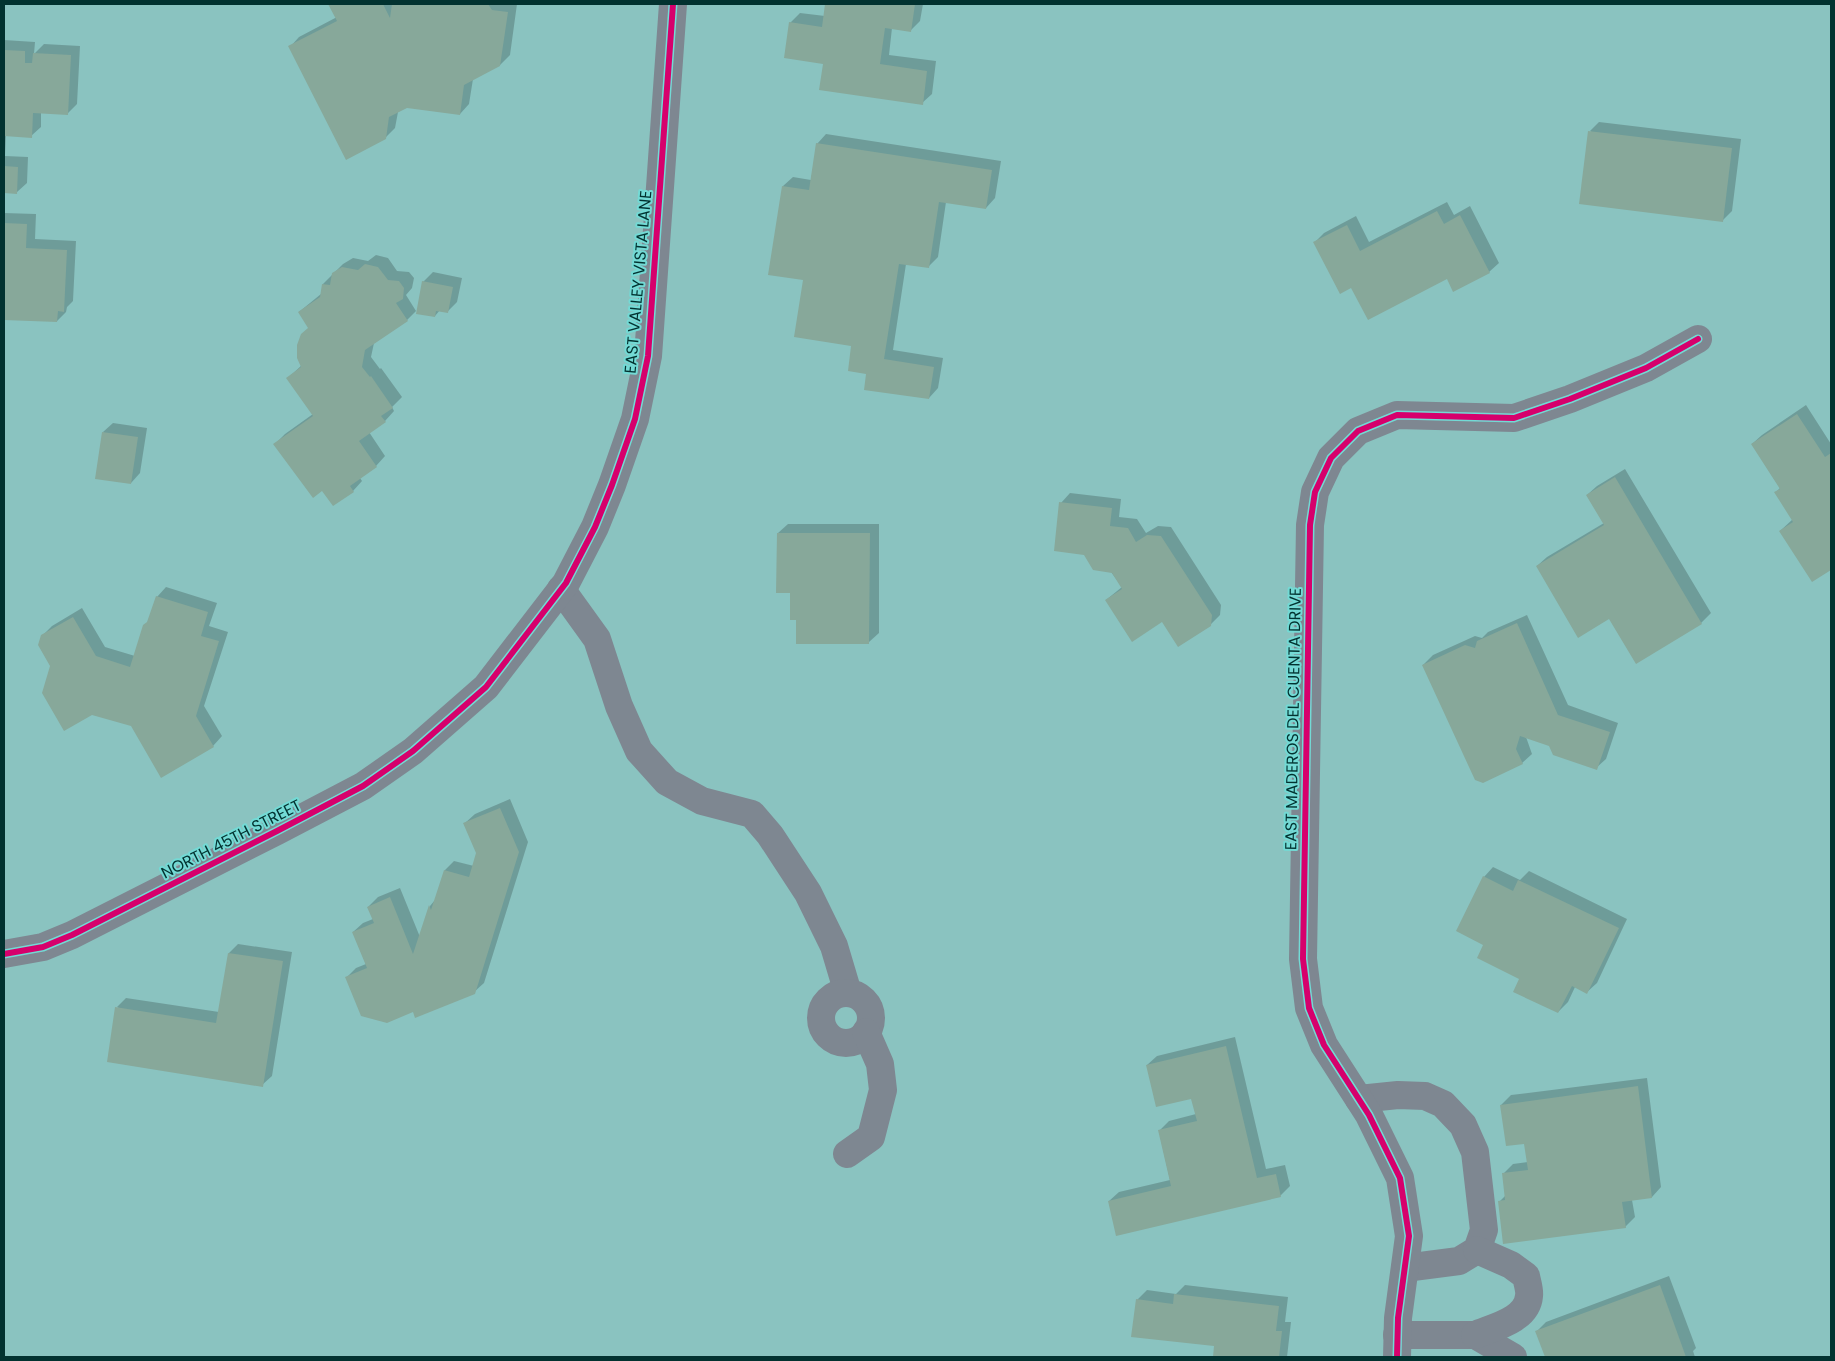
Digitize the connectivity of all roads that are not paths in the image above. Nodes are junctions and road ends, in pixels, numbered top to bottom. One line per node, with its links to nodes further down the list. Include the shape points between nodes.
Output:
1 (673, 4): 3 (street, EAST VALLEY VISTA LANE, via 648,356 635,419 612,485 595,527)
2 (1698, 339): 8 (street, EAST MADEROS DEL CUENTA DRIVE, via 1646,368 1514,418 1397,415 1358,432 1330,458 1315,492 1310,524 1303,959 1309,1008 1324,1044)
3 (561, 589): 4 (street, EAST VALLEY VISTA LANE, via 486,687); 6 (street, via 597,639 619,706 639,750 667,782 702,801 752,814 770,835 808,893 834,946)
4 (454, 716): 5 (street, NORTH 45TH STREET, via 363,786 72,935 43,947)
5 (4, 954)
6 (848, 993): 7 (street, via 856,995 868,1007 870,1016); 7 (street, via 833,996 823,1008 821,1023 824,1030 829,1036 844,1042 852,1042)
7 (866, 1032): 9 (street, via 880,1064 883,1090 871,1137)
8 (1359, 1099): 10 (street, via 1425,1096 1443,1104 1463,1125 1475,1152 1484,1230); 11 (street, EAST MADEROS DEL CUENTA DRIVE, via 1400,1178 1409,1236)
9 (847, 1154)
10 (1476, 1250): 11 (street, via 1459,1261); 12 (street, via 1511,1265 1526,1276 1530,1295 1524,1311 1504,1324)
11 (1404, 1268): 13 (street, EAST MADEROS DEL CUENTA DRIVE)
12 (1475, 1335): 13 (street); 14 (street)
13 (1397, 1346)
14 (1513, 1357)

